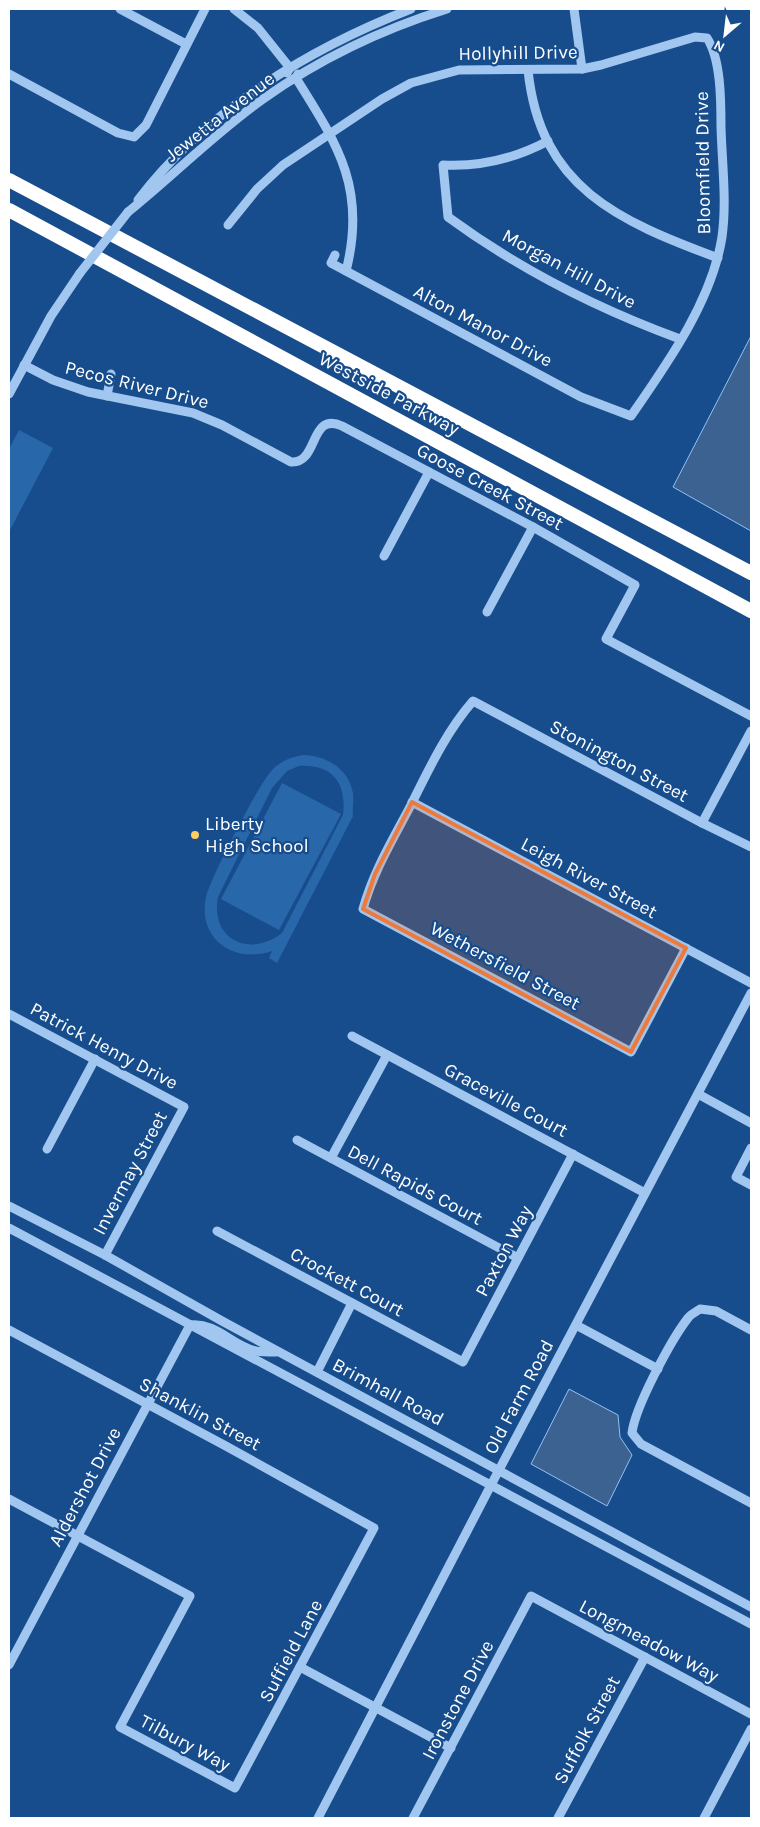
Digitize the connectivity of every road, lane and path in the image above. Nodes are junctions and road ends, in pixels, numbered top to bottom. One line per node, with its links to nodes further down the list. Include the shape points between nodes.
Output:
1 (120, 9): 9 (street)
2 (204, 9): 9 (street)
3 (234, 9): 10 (street, via 264,35)
4 (411, 9): 7 (street, Jewetta Avenue)
5 (447, 9): 14 (street, Jewetta Avenue, via 389,30)
6 (574, 9): 11 (street)
7 (368, 27): 10 (street, Jewetta Avenue); 14 (street, via 353,41 302,69)
8 (707, 38): 11 (street, Hollyhill Drive, via 695,37); 23 (street, Bloomfield Drive, via 714,48 721,101 724,218)
9 (186, 44): 13 (street, via 146,125 134,137 118,133)
10 (290, 68): 15 (street, via 284,78 233,115); 20 (street, Jewetta Avenue, via 256,90 186,145 159,172)
11 (582, 69): 12 (street, Hollyhill Drive)
12 (528, 70): 16 (street, Hollyhill Drive, via 459,70 425,77 394,91); 17 (street, via 533,104)
13 (9, 74)
14 (296, 78): 15 (street, Jewetta Avenue); 16 (street)
15 (224, 129): 20 (street, Jewetta Avenue)
16 (330, 133): 21 (street, Hollyhill Drive, via 270,176); 24 (street, via 345,167 352,200 352,238)
17 (548, 142): 23 (street, via 574,179 606,208 654,234); 25 (street, Morgan Hill Drive, via 499,161 443,165 448,217 498,252 617,316)
18 (9, 180): 35 (highway, Westside Parkway)
19 (9, 210): 36 (highway, Westside Parkway)
20 (128, 212): 26 (street, Jewetta Avenue, bridge, via 51,316)
21 (228, 225)
22 (335, 255): 24 (street, Alton Manor Drive, via 331,263)
23 (718, 258): 25 (street, Bloomfield Drive, via 706,292)
24 (346, 271): 30 (street, Alton Manor Drive, via 581,397)
25 (680, 339): 30 (street, Bloomfield Drive, via 664,369)
26 (24, 365): 28 (street, Jewetta Avenue); 29 (street, Pecos River Drive, via 70,387)
27 (111, 374): 29 (street)
28 (9, 394)
29 (107, 396): 31 (street, Pecos River Drive, via 193,412 286,460 296,462 306,456 318,431)
30 (631, 416)
31 (327, 425): 32 (street, Goose Creek Street, via 342,426)
32 (429, 472): 33 (street, Goose Creek Street); 34 (street)
33 (533, 527): 37 (street); 38 (street, Goose Creek Street, via 635,585 606,639)
34 (384, 556)
35 (751, 573)
36 (751, 611)
37 (487, 612)
38 (751, 716)
39 (751, 731): 41 (street)
40 (412, 802): 41 (street, Stonington Street, via 450,730 473,701); 43 (street, Leigh River Street); 43 (street, Wethersfield Street, via 375,874 364,909 631,1052)
41 (702, 823): 42 (street, Stonington Street)
42 (751, 847)
43 (686, 948): 44 (street, Leigh River Street)
44 (751, 983)
45 (751, 992): 50 (street, Old Farm Road)
46 (9, 1014): 49 (street, Patrick Henry Drive)
47 (352, 1036): 48 (street, Graceville Court)
48 (386, 1055): 56 (street, Graceville Court); 57 (street)
49 (94, 1060): 51 (street, Patrick Henry Drive); 55 (street)
50 (698, 1094): 52 (street); 59 (street, Old Farm Road)
51 (184, 1107): 63 (street, Invermay Street)
52 (751, 1123)
53 (298, 1140): 57 (street, Dell Rapids Court)
54 (751, 1148): 58 (street, via 736,1177)
55 (47, 1149)
56 (574, 1154): 59 (street, Graceville Court); 64 (street, Paxton Way)
57 (331, 1158): 64 (street, Dell Rapids Court)
58 (751, 1185)
59 (645, 1193): 67 (street, Old Farm Road)
60 (9, 1206): 63 (street, Brimhall Road)
61 (9, 1228): 66 (street, Brimhall Road)
62 (217, 1230): 65 (street, Crockett Court)
63 (105, 1255): 70 (street, Brimhall Road)
64 (518, 1258): 71 (street, Paxton Way)
65 (352, 1303): 71 (street, Crockett Court); 73 (street)
66 (190, 1325): 70 (street, via 214,1328 255,1351); 74 (street, Aldershot Drive); 76 (street, Brimhall Road)
67 (576, 1325): 72 (street); 75 (street, Old Farm Road)
68 (9, 1330): 74 (street, Shanklin Street)
69 (751, 1330): 72 (street, via 716,1311 700,1309 689,1317)
70 (279, 1352): 73 (street, Brimhall Road)
71 (463, 1362)
72 (658, 1369): 78 (street, via 634,1418 632,1433 640,1444)
73 (317, 1372): 75 (street, Brimhall Road)
74 (148, 1404): 79 (street, Shanklin Street); 80 (street, Aldershot Drive)
75 (499, 1469): 76 (street, Old Farm Road); 82 (street, Brimhall Road)
76 (490, 1487): 83 (street, Brimhall Road); 87 (street, Old Farm Road)
77 (9, 1499): 80 (street)
78 (751, 1503)
79 (374, 1528): 86 (street, Suffield Lane)
80 (78, 1536): 85 (street, Aldershot Drive); 91 (street, Tilbury Way, via 190,1596 120,1727)
81 (531, 1596): 84 (street, Longmeadow Way); 90 (street, Ironstone Drive)
82 (751, 1607)
83 (751, 1624)
84 (645, 1657): 88 (street, Longmeadow Way); 94 (street, Suffolk Street)
85 (9, 1665)
86 (300, 1667): 87 (street); 91 (street, Suffield Lane)
87 (376, 1708): 90 (street); 92 (street, Old Farm Road)
88 (751, 1714)
89 (751, 1729): 95 (street)
90 (450, 1748): 93 (street, Ironstone Drive)
91 (235, 1788)
92 (318, 1818)
93 (413, 1818)
94 (558, 1818)
95 (704, 1818)

